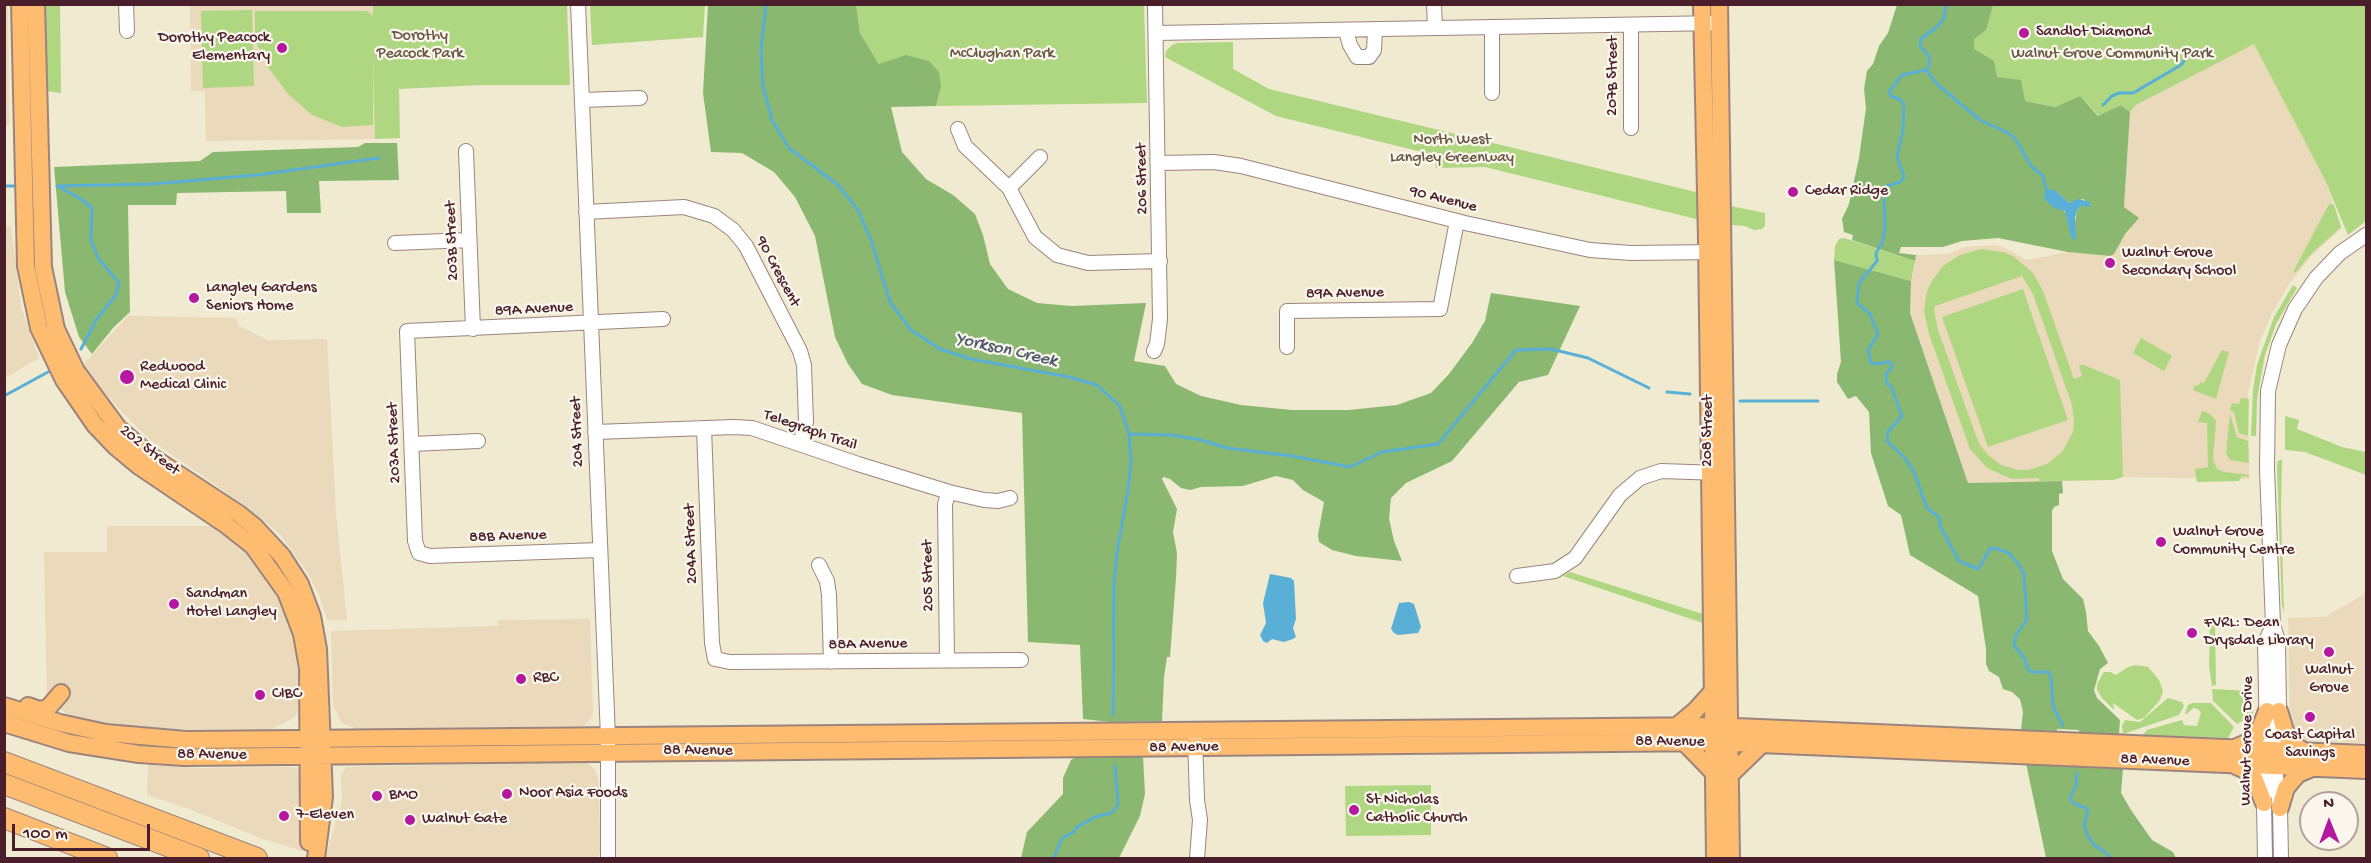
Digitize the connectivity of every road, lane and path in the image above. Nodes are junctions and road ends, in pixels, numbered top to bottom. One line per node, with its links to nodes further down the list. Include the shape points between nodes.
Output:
1 (20, 4): 23 (main road, 202 Street)
2 (36, 4): 29 (main road, 202 Street)
3 (126, 4): 15 (street)
4 (578, 4): 20 (street, 204 Street)
5 (1155, 4): 17 (street, 206 Street)
6 (1434, 4): 13 (street)
7 (1702, 4): 10 (main road, 208 Street)
8 (1719, 4): 9 (main road, 208 Street)
9 (1719, 23): 10 (street); 35 (main road, 208 Street)
10 (1702, 24): 11 (street); 35 (main road, 208 Street)
11 (1631, 25): 12 (street); 21 (street, 207B Street)
12 (1492, 27): 13 (street); 18 (street)
13 (1435, 28): 14 (street)
14 (1375, 30): 16 (street); 16 (street, via 1374,51 1369,57 1357,57)
15 (127, 31)
16 (1346, 31): 17 (street)
17 (1156, 33): 26 (street, 206 Street)
18 (1492, 93)
19 (640, 98): 20 (street)
20 (582, 100): 28 (street, 204 Street)
21 (1630, 128)
22 (958, 129): 27 (street, via 965,146)
23 (23, 131): 29 (main road, via 31,142 33,183); 31 (main road, 202 Street)
24 (466, 151): 33 (street, 203B Street)
25 (1040, 157): 27 (street)
26 (1159, 163): 30 (street, 90 Avenue, via 1231,164); 36 (street, 206 Street)
27 (1009, 188): 36 (street, via 1035,237 1058,255 1088,263)
28 (586, 212): 39 (street, 204 Street); 48 (street, 90 Crescent, via 684,207 714,216 733,230 746,246 800,351 806,422)
29 (41, 214): 37 (main road, 202 Street)
30 (1457, 221): 35 (street, 90 Avenue, via 1606,252); 42 (street, 89A Avenue, via 1440,309 1287,311)
31 (25, 232): 37 (main road, via 32,237 38,283); 76 (main road, 202 Street, via 26,266 39,328 52,359 95,425 123,453 252,546 286,592 306,651)
32 (2367, 235): 64 (street, Walnut Grove Drive, via 2316,278 2295,309 2271,372 2266,438 2273,625 2265,643)
33 (470, 240): 34 (street); 40 (street, 203B Street)
34 (395, 243)
35 (1715, 252): 49 (main road, 208 Street)
36 (1160, 261): 43 (street, 206 Street, via 1160,319)
37 (47, 294): 76 (main road, 202 Street, via 65,350 118,428 152,457 255,527 293,572 316,631)
38 (663, 318): 39 (street, 89A Avenue)
39 (590, 324): 40 (street, 89A Avenue); 45 (street, 204 Street)
40 (473, 329): 41 (street, 89A Avenue)
41 (407, 331): 47 (street, 203A Street)
42 (1287, 347)
43 (1154, 351)
44 (704, 428): 45 (street, Telegraph Trail); 48 (street, Telegraph Trail, via 752,428); 56 (street, 204A Street, via 711,643)
45 (594, 432): 52 (street, 204 Street)
46 (478, 441): 47 (street)
47 (412, 444): 53 (street, 203A Street, via 415,542)
48 (800, 444): 50 (street, Telegraph Trail)
49 (1718, 473): 55 (street, via 1661,471 1640,478 1620,495 1575,558 1555,571); 60 (main road, 208 Street); 61 (main road, 208 Street)
50 (949, 492): 51 (street, Telegraph Trail, via 984,500); 57 (street, 205 Street, via 945,504)
51 (1010, 498)
52 (599, 550): 53 (street, 88B Avenue, via 430,556); 75 (street, 204 Street)
53 (419, 553)
54 (819, 565): 59 (street, via 829,595)
55 (1517, 576)
56 (715, 659): 59 (street, 88A Avenue)
57 (947, 660): 58 (street, 88A Avenue); 59 (street, 88A Avenue)
58 (1021, 660)
59 (831, 662)
60 (1713, 691): 68 (main road); 71 (main road, 208 Street)
61 (1729, 696): 69 (main road); 71 (main road, 208 Street)
62 (4, 699): 67 (main road, via 39,710 48,708 61,693)
63 (4, 706): 67 (main road, 88 Avenue)
64 (2273, 711): 78 (main road, via 2294,746); 80 (main road, via 2257,736); 81 (street, Walnut Grove Drive)
65 (4, 717): 67 (main road, via 45,728)
66 (4, 723): 76 (main road, 88 Avenue, via 69,743 139,754 195,757)
67 (60, 723): 76 (main road, 88 Avenue, via 106,733)
68 (1677, 726): 70 (main road, 88 Avenue); 71 (main road, 88 Avenue)
69 (1757, 727): 71 (main road, 88 Avenue); 80 (main road, 88 Avenue)
70 (1345, 729): 72 (main road, 88 Avenue); 77 (main road, via 1337,738 1276,741)
71 (1721, 734): 73 (main road, 88 Avenue); 74 (main road, 88 Avenue); 85 (main road, 208 Street)
72 (1196, 740): 75 (main road, 88 Avenue); 77 (main road, 88 Avenue); 99 (street, via 1200,820)
73 (1684, 742): 77 (main road, 88 Avenue); 85 (main road)
74 (1762, 744): 80 (main road, 88 Avenue); 85 (main road)
75 (608, 745): 76 (main road, 88 Avenue); 98 (street, 204 Street)
76 (316, 748): 96 (main road, 202 Street); 97 (main road, 202 Street, via 324,797)
77 (1261, 748)
78 (2305, 751): 79 (main road, 88 Avenue); 81 (main road, 88 Avenue)
79 (2367, 754)
80 (2233, 756): 81 (main road, 88 Avenue); 88 (main road, via 2254,778)
81 (2271, 758): 83 (main road, 88 Avenue); 88 (street, Walnut Grove Drive)
82 (4, 760): 95 (highway)
83 (2312, 768): 84 (main road, 88 Avenue); 88 (main road, via 2298,774)
84 (2367, 770)
85 (1722, 773): 100 (main road, 208 Street); 101 (main road, 208 Street)
86 (4, 784): 94 (highway)
87 (4, 796): 93 (highway)
88 (2272, 806): 102 (street, Walnut Grove Drive); 103 (street, Walnut Grove Drive)
89 (4, 818): 92 (highway)
90 (4, 827): 91 (highway)
91 (102, 858)
92 (107, 858)
93 (166, 858)
94 (200, 858)
95 (257, 858)
96 (308, 858)
97 (316, 858)
98 (608, 858)
99 (1197, 858)
100 (1715, 858)
101 (1731, 858)
102 (2265, 858)
103 (2281, 858)

